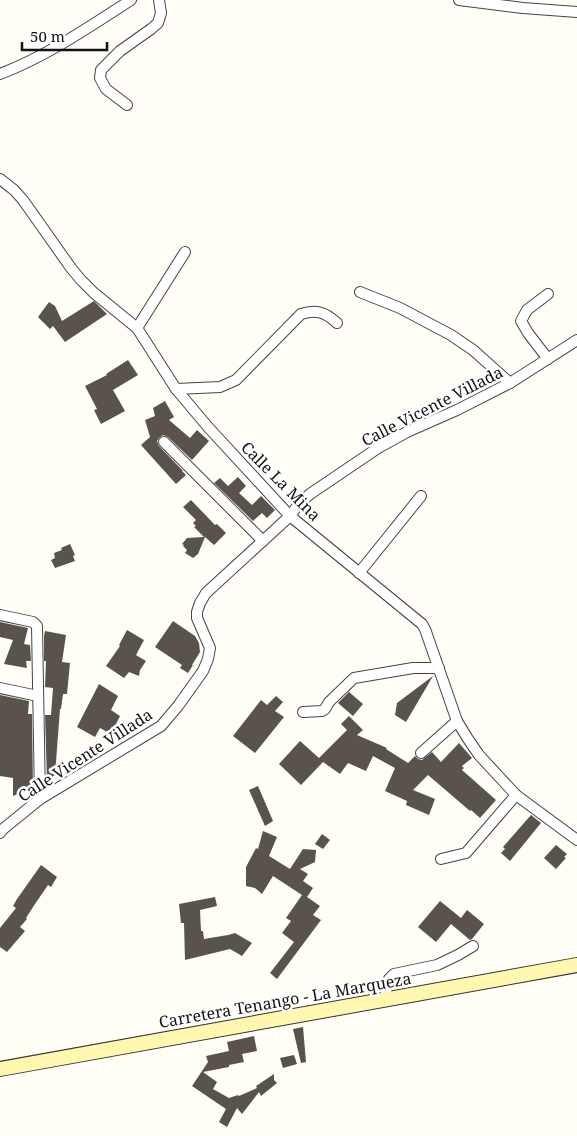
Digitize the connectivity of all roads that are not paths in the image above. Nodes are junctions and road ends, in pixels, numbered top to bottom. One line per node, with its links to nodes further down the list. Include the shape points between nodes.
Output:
1 (131, 0): 5 (street, via 40,57)
2 (159, 0): 6 (street, via 161,13 158,22 101,70 100,78 106,89)
3 (459, 0): 4 (street)
4 (577, 12)
5 (0, 74)
6 (127, 105)
7 (0, 179): 12 (street, Calle La Mina, via 23,200 81,280)
8 (185, 252): 12 (street)
9 (360, 292): 15 (street, via 452,335)
10 (548, 294): 14 (street, via 526,310 521,321)
11 (337, 323): 16 (street, via 320,312 301,314 236,380 220,387)
12 (137, 328): 16 (street, Calle La Mina)
13 (577, 340): 14 (street, Calle Vicente Villada)
14 (548, 359): 15 (street, Calle Vicente Villada)
15 (510, 383): 19 (street, Calle Vicente Villada, via 378,448 310,494)
16 (176, 389): 19 (street, Calle La Mina)
17 (164, 442): 20 (street)
18 (421, 496): 21 (street)
19 (290, 516): 20 (street, Calle Vicente Villada); 21 (street, Calle La Mina)
20 (263, 541): 30 (street, Calle Vicente Villada, via 206,593 200,603 197,618 210,648 208,659 203,671 161,726)
21 (359, 572): 23 (street, Calle La Mina, via 422,624)
22 (0, 615): 25 (street, via 32,622 36,626)
23 (439, 668): 26 (street, via 413,668 354,678 325,709); 27 (street, Calle La Mina)
24 (0, 688): 25 (street)
25 (38, 696): 30 (street)
26 (303, 712)
27 (457, 721): 28 (street); 29 (street, Calle La Mina, via 479,755)
28 (421, 753)
29 (516, 795): 32 (street, Calle La Mina); 33 (street, via 466,853)
30 (40, 799): 31 (street, Calle Vicente Villada)
31 (0, 833)
32 (577, 840)
33 (441, 859)
34 (473, 946): 36 (street, via 437,965 394,974 389,979)
35 (577, 965): 36 (main road, Carretera Tenango - La Marqueza)
36 (384, 1000): 37 (main road, Carretera Tenango - La Marqueza)
37 (0, 1069)

